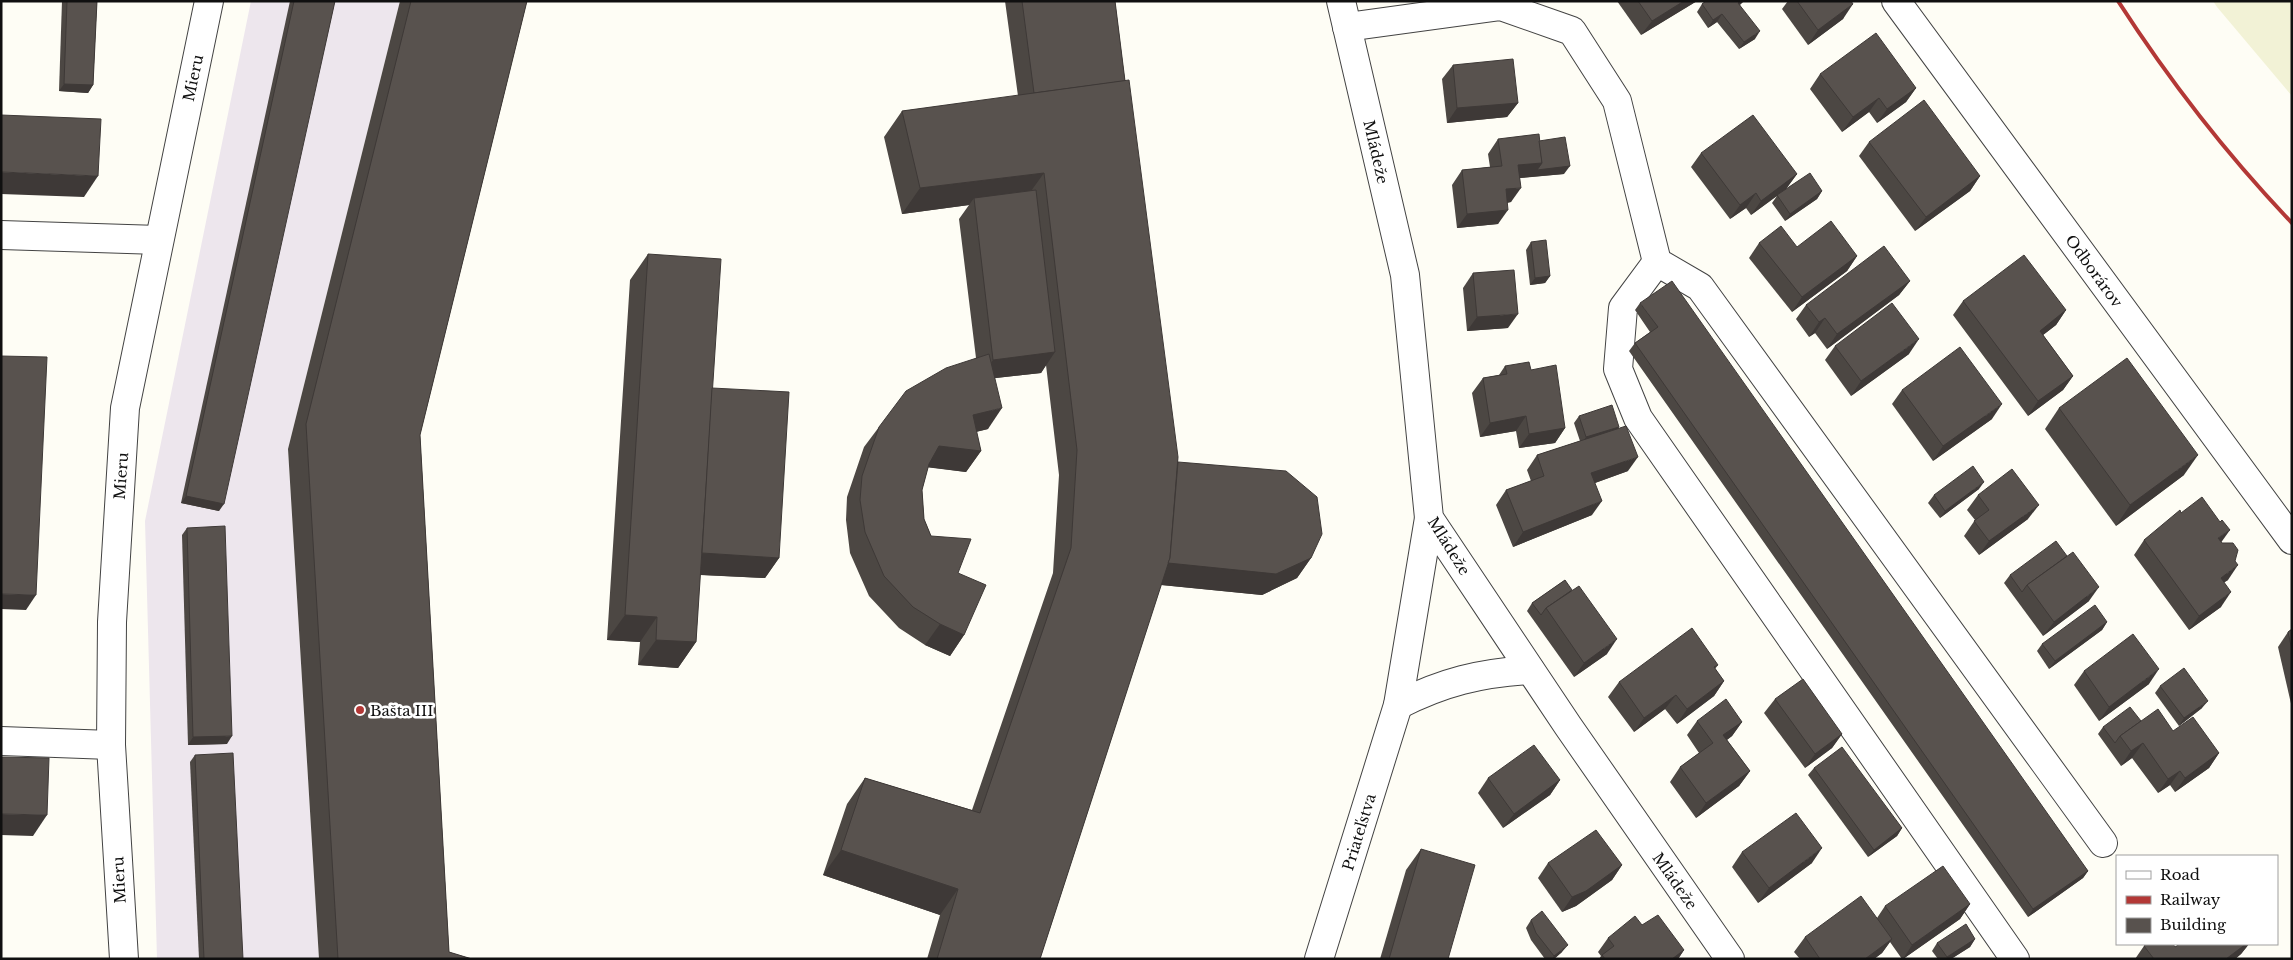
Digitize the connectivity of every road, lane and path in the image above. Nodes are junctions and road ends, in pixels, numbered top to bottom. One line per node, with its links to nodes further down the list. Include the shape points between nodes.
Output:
1 (209, 1): 5 (street, Mieru)
2 (1896, 1): 8 (street, Odborárov)
3 (1344, 14): 6 (street, via 1501,6 1572,30 1617,101); 7 (street, Mládeže, via 1405,275)
4 (1, 234): 5 (street)
5 (159, 240): 12 (street, Mieru, via 125,408 112,622)
6 (1657, 262): 13 (street, via 1700,287); 17 (street, via 1623,308 1618,369 1638,418)
7 (1429, 518): 9 (street, Mládeže); 10 (street, Priateľstva)
8 (2292, 540)
9 (1530, 670): 10 (street, via 1462,679); 16 (street, Mládeže)
10 (1398, 705): 15 (street, Priateľstva)
11 (1, 741): 12 (street)
12 (111, 745): 14 (street, Mieru)
13 (2103, 843)
14 (124, 959)
15 (1319, 959)
16 (1730, 959)
17 (2015, 959)

